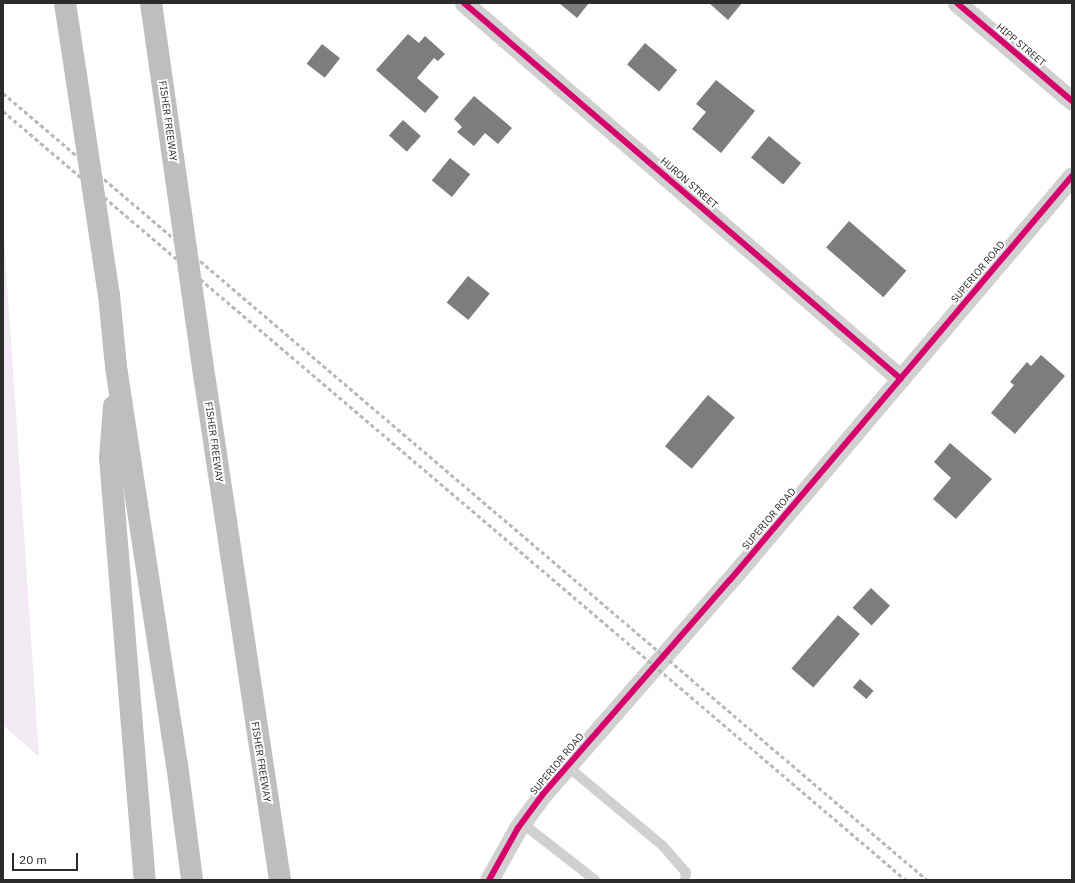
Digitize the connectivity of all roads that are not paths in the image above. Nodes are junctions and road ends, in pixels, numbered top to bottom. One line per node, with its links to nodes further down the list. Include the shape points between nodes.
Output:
1 (66, 3): 7 (highway, bridge, via 109,295)
2 (151, 3): 13 (highway, FISHER FREEWAY, bridge)
3 (464, 3): 8 (street, HURON STREET)
4 (956, 3): 5 (street, HIPP STREET)
5 (1072, 102)
6 (1072, 176): 8 (street, SUPERIOR ROAD)
7 (116, 366): 11 (highway, via 110,458); 12 (highway, via 178,764)
8 (901, 379): 9 (street, SUPERIOR ROAD)
9 (567, 766): 10 (street, SUPERIOR ROAD); 16 (lane, via 663,846 686,872)
10 (522, 823): 14 (street, SUPERIOR ROAD); 15 (lane)
11 (145, 880)
12 (192, 880)
13 (280, 880)
14 (489, 880)
15 (595, 880)
16 (685, 880)

